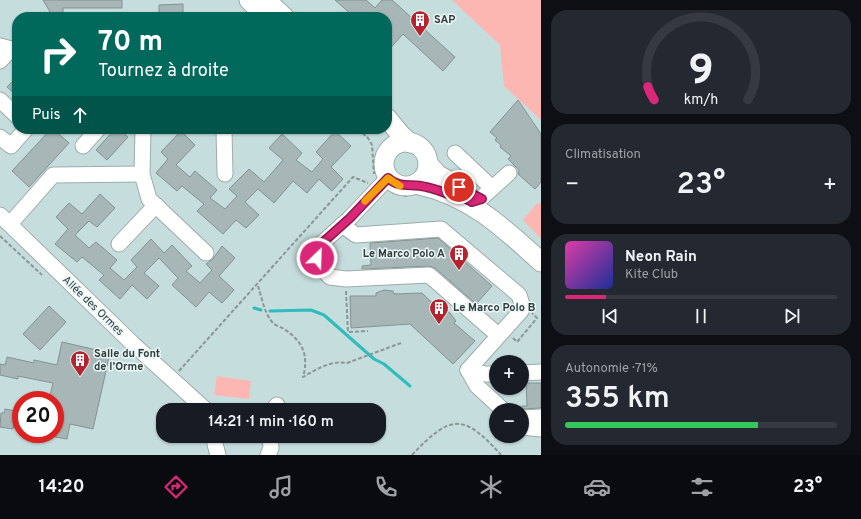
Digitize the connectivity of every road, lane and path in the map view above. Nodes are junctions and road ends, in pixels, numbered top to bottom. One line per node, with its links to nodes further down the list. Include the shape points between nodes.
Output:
1 (249, 0): 4 (main road)
2 (266, 0): 5 (main road)
3 (280, 0): 6 (street)
4 (262, 12)
5 (279, 12)
6 (284, 12)
7 (9, 50): 8 (street)
8 (0, 61)
9 (0, 100): 10 (street)
10 (12, 111)
11 (392, 124): 19 (main road)
12 (22, 134): 18 (street, via 11,146)
13 (94, 134): 20 (street)
14 (143, 134): 25 (street)
15 (224, 134): 26 (street)
16 (364, 134): 22 (path)
17 (383, 134): 22 (main road, via 386,139)
18 (0, 137)
19 (410, 143): 22 (main road, via 397,144); 23 (main road, via 423,151)
20 (84, 146)
21 (455, 153): 29 (street)
22 (380, 156): 27 (main road, via 384,168); 27 (path, via 373,172)
23 (428, 164): 28 (main road, via 424,176); 29 (main road, via 448,181)
24 (509, 173): 29 (street)
25 (142, 174): 31 (street, via 149,199); 32 (street, via 53,175)
26 (225, 174)
27 (379, 180): 28 (main road, via 400,186); 33 (street); 38 (path, via 353,177)
28 (415, 184): 30 (main road)
29 (487, 194): 30 (street, via 472,202 461,196); 36 (main road)
30 (456, 197): 37 (main road, via 489,217)
31 (156, 205): 34 (street); 35 (street)
32 (5, 219): 49 (street, Allée des Ormes)
33 (342, 225): 42 (street, via 356,235 441,229 519,295 521,311); 42 (street, via 321,244 317,258 321,268 330,277 346,279 429,276)
34 (119, 244)
35 (206, 252)
36 (541, 252)
37 (541, 262)
38 (258, 286): 44 (path, via 267,315 274,324 298,339 305,350 306,366 303,377 322,366 338,361 347,363); 49 (path)
39 (346, 306): 40 (path, via 348,332)
40 (368, 331)
41 (524, 333): 43 (path)
42 (498, 335): 45 (street)
43 (519, 339)
44 (401, 343)
45 (468, 370): 48 (street); 51 (street, via 477,386)
46 (541, 372): 47 (street)
47 (529, 373)
48 (489, 374)
49 (171, 380): 50 (street, Allée des Ormes)
50 (198, 403)
51 (495, 403)
52 (541, 417): 53 (street)
53 (529, 418)
54 (529, 428): 55 (street)
55 (541, 429)
56 (271, 443): 57 (street)
57 (268, 455)
58 (412, 455): 59 (path, via 440,428 452,424 468,426 483,435)
59 (501, 455)

